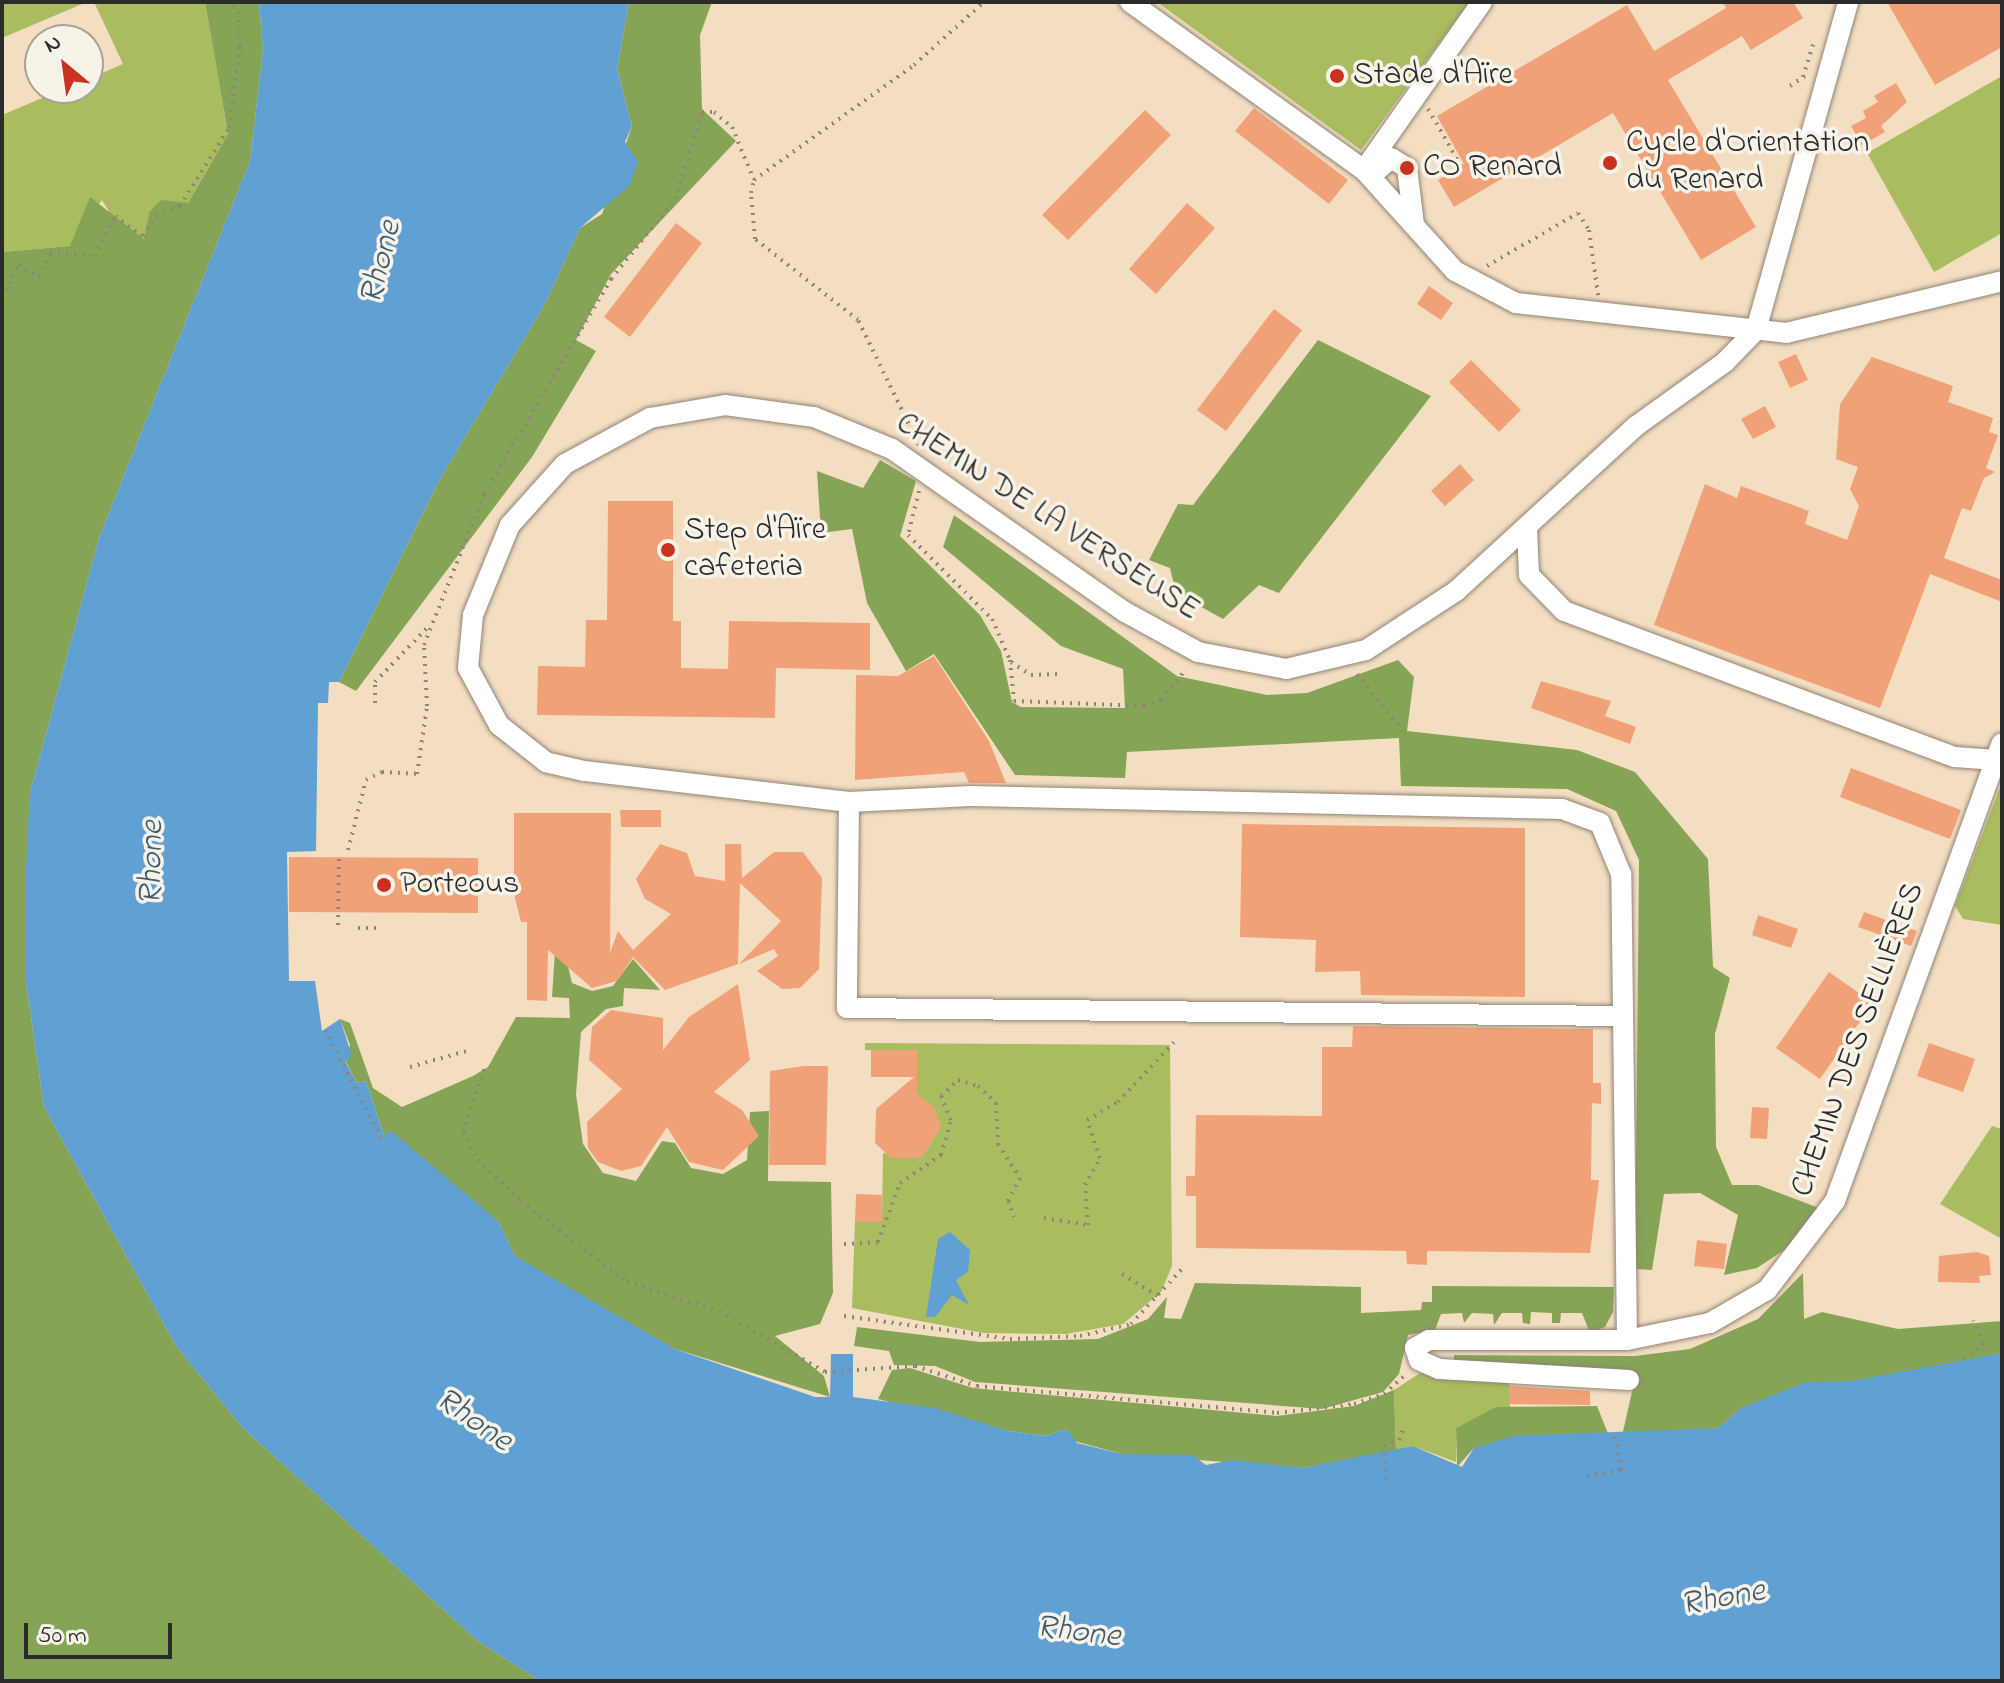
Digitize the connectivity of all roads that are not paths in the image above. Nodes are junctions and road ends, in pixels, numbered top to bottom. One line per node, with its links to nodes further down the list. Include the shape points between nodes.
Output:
1 (1130, 2): 4 (street)
2 (1482, 2): 4 (street)
3 (1848, 2): 7 (street)
4 (1368, 173): 5 (street); 5 (street, via 1382,159 1407,168)
5 (1414, 224): 7 (street, via 1455,271 1516,303)
6 (2002, 281): 7 (street, via 1815,328)
7 (1756, 330): 8 (street, CHEMIN DE LA VERSEUSE, via 1725,362 1636,426)
8 (1527, 528): 9 (street, via 1526,557 1537,589 1564,611 1955,757); 10 (street, CHEMIN DE LA VERSEUSE, via 1427,615 1366,650 1311,667 1256,668 1198,652 1125,612 911,460 854,430 755,407 692,407 629,427 552,474 502,539 473,615 468,668 499,725 546,762)
9 (2000, 749): 12 (street, CHEMIN DES SELLIÈRES, via 1825,1221 1767,1290 1739,1311)
10 (849, 802): 11 (street, CHEMIN DE LA VERSEUSE, via 987,796 1585,815 1614,844 1621,874); 11 (street, via 847,1008)
11 (1622, 1016): 12 (street, CHEMIN DE LA VERSEUSE)
12 (1627, 1340): 13 (street, CHEMIN DES SELLIÈRES, via 1429,1340 1415,1348 1419,1360 1439,1369)
13 (1629, 1380)

